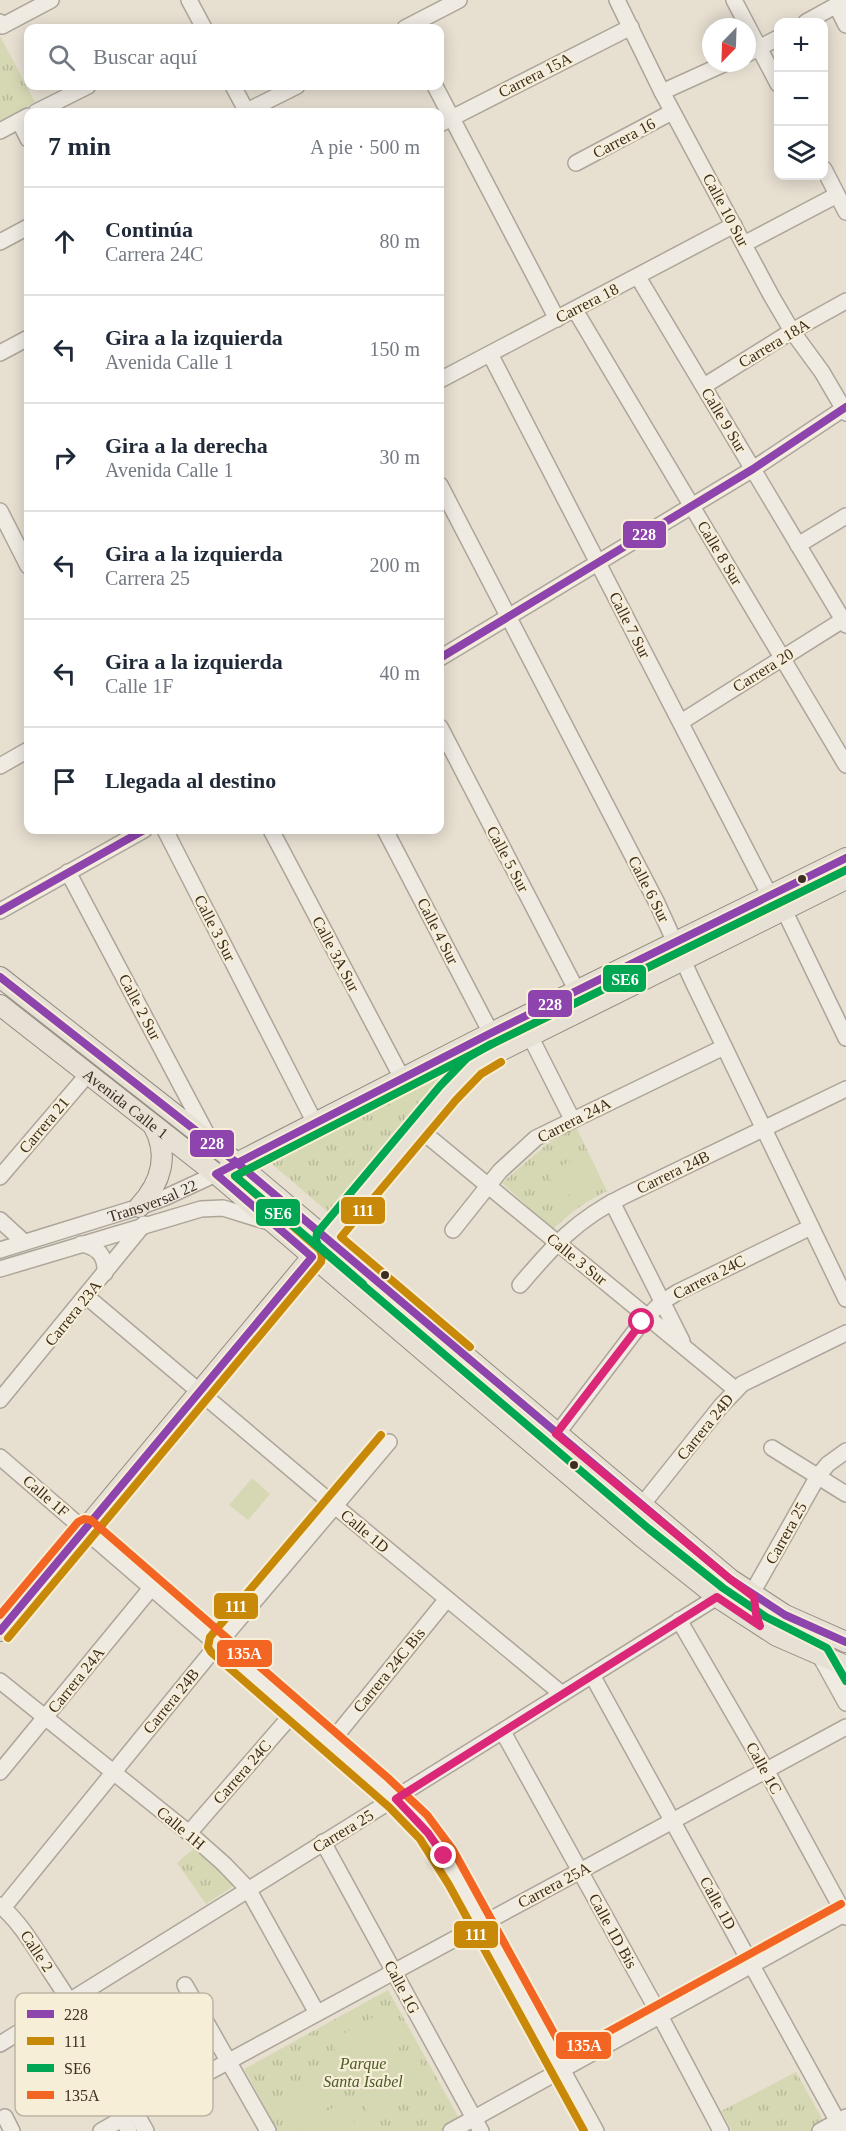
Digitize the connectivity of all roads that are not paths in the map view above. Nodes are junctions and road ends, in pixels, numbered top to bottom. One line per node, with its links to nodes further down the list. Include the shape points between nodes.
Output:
1 (51, 0): 9 (street)
2 (189, 0): 10 (street)
3 (459, 0): 11 (street)
4 (617, 0): 13 (street, Calle 10 Sur)
5 (734, 0): 7 (street)
6 (841, 3): 8 (street); 12 (street)
7 (741, 18)
8 (813, 18)
9 (1, 24)
10 (199, 24)
11 (413, 24)
12 (846, 25)
13 (631, 27): 23 (street, Calle 10 Sur); 30 (street, Carrera 15A)
14 (774, 40): 15 (street)
15 (756, 49)
16 (756, 55): 18 (street)
17 (706, 72): 23 (street)
18 (774, 79)
19 (80, 90): 24 (street)
20 (235, 90): 25 (street)
21 (289, 90): 26 (street)
22 (436, 90): 27 (street)
23 (662, 92): 28 (street, Calle 10 Sur)
24 (44, 108)
25 (244, 108)
26 (254, 108)
27 (442, 108)
28 (672, 112): 32 (street, Carrera 16); 36 (street, Calle 10 Sur)
29 (24, 119): 31 (street)
30 (446, 121): 43 (street)
31 (0, 131)
32 (576, 164)
33 (828, 177): 34 (street)
34 (837, 195): 35 (street); 39 (street)
35 (846, 212)
36 (734, 225): 39 (street, Calle 10 Sur); 40 (street, Carrera 18)
37 (24, 229): 38 (street)
38 (0, 242)
39 (744, 244): 44 (street, Calle 10 Sur)
40 (638, 277): 42 (street, Carrera 18); 49 (street, Calle 9 Sur)
41 (846, 302): 44 (street, Carrera 18A)
42 (575, 310): 43 (street, Carrera 18); 53 (street, Calle 8 Sur)
43 (557, 319): 47 (street, Carrera 18)
44 (792, 331): 49 (street, Carrera 18A); 50 (street, Calle 10 Sur)
45 (24, 340): 46 (street)
46 (0, 353)
47 (490, 354): 48 (street, Carrera 18); 58 (street, Calle 7 Sur)
48 (444, 378)
49 (704, 386): 51 (street, Calle 9 Sur)
50 (845, 409): 51 (street)
51 (753, 469): 53 (street); 56 (street, Calle 9 Sur)
52 (444, 492): 59 (street, Calle 6 Sur)
53 (692, 506): 58 (street); 62 (street, Calle 8 Sur)
54 (0, 511): 57 (street)
55 (846, 516): 56 (street)
56 (798, 545): 60 (street, Calle 9 Sur)
57 (24, 558)
58 (598, 563): 59 (street); 63 (street, Calle 7 Sur)
59 (509, 618): 61 (street); 77 (street, Calle 6 Sur)
60 (845, 621): 62 (street, Carrera 20)
61 (444, 656)
62 (782, 658): 63 (street, Carrera 20); 66 (street, Calle 8 Sur)
63 (681, 722): 75 (street, Calle 7 Sur)
64 (444, 735): 79 (street, Calle 5 Sur)
65 (24, 752): 67 (street)
66 (846, 765)
67 (0, 766)
68 (137, 834): 73 (street)
69 (167, 834): 90 (street, Calle 3 Sur)
70 (273, 834): 86 (street, Calle 3A Sur)
71 (388, 834): 82 (street, Calle 4 Sur)
72 (846, 858): 75 (main road)
73 (68, 873): 76 (street); 93 (street, Calle 2 Sur)
74 (846, 879): 75 (main road)
75 (777, 903): 77 (main road); 81 (street, Calle 7 Sur)
76 (0, 911)
77 (679, 951): 79 (main road, Transversal 22); 83 (main road); 84 (street, Calle 6 Sur)
78 (0, 977): 93 (main road, Avenida Calle 1)
79 (577, 990): 82 (main road, Transversal 22)
80 (0, 1005): 85 (main road, Avenida Calle 1)
81 (845, 1031)
82 (491, 1033): 86 (main road, Transversal 22)
83 (530, 1036): 88 (street); 91 (main road, via 480,1061)
84 (724, 1047): 88 (street, Carrera 24A); 92 (street, Calle 6 Sur)
85 (88, 1074): 89 (main road, Avenida Calle 1); 95 (street, Carrera 21)
86 (402, 1078): 90 (main road, Transversal 22)
87 (846, 1089): 92 (street, Carrera 24B)
88 (572, 1119): 97 (street, Carrera 24A, via 536,1138)
89 (152, 1123): 96 (main road, Avenida Calle 1); 99 (main road, via 161,1145 162,1170)
90 (315, 1123): 94 (main road, Transversal 22)
91 (418, 1128): 97 (street, Calle 3 Sur); 105 (main road)
92 (764, 1129): 98 (street, Carrera 24B); 102 (street, Calle 6 Sur)
93 (212, 1142): 94 (main road, Avenida Calle 1)
94 (237, 1163): 96 (main road, Transversal 22); 105 (main road, Avenida Calle 1)
95 (3, 1169)
96 (216, 1174): 99 (street, Transversal 22, via 164,1198); 101 (main road, Avenida Calle 1)
97 (489, 1186): 104 (street, Carrera 24A); 107 (street, Calle 3 Sur)
98 (612, 1202): 107 (street, Carrera 24B); 116 (street)
99 (142, 1216): 101 (street, Transversal 22, via 211,1207 235,1210); 103 (street, Transversal 22); 108 (street, Transversal 22); 112 (street, Carrera 23A)
100 (0, 1220): 106 (street)
101 (274, 1224): 110 (main road, Avenida Calle 1)
102 (811, 1227): 115 (street, Calle 6 Sur); 116 (street, Carrera 24C)
103 (73, 1228): 106 (street, Transversal 22); 108 (street)
104 (453, 1230)
105 (326, 1238): 123 (main road, Avenida Calle 1)
106 (24, 1242): 109 (street, Transversal 22)
107 (557, 1242): 113 (street, Carrera 24B); 117 (street, Calle 3 Sur)
108 (81, 1244): 111 (street, Transversal 22); 112 (street, via 102,1255)
109 (0, 1250)
110 (312, 1257): 121 (main road); 134 (main road, Avenida Calle 1)
111 (0, 1269)
112 (105, 1273): 114 (street, Carrera 23A)
113 (520, 1285)
114 (86, 1296): 121 (street, Calle 1D); 122 (street, Carrera 23A)
115 (846, 1299)
116 (662, 1302): 117 (street, Carrera 24C); 119 (street)
117 (647, 1317): 119 (street, Calle 3 Sur); 123 (street, Carrera 24C)
118 (846, 1333): 120 (street, Carrera 24D)
119 (685, 1348): 120 (street, Calle 3 Sur)
120 (735, 1389): 130 (street, Carrera 24D)
121 (199, 1392): 131 (street, Calle 1D); 132 (main road)
122 (0, 1400)
123 (556, 1434): 130 (main road, Avenida Calle 1)
124 (388, 1442): 131 (street, Carrera 24B)
125 (772, 1448): 128 (street)
126 (846, 1451): 128 (street, Carrera 25)
127 (0, 1457): 132 (street, Calle 1F)
128 (818, 1476): 129 (street); 135 (street, Carrera 25, via 756,1586)
129 (846, 1494)
130 (642, 1505): 135 (main road, Avenida Calle 1)
131 (335, 1506): 136 (street, Calle 1D); 141 (street, Carrera 24B)
132 (85, 1529): 133 (street, Calle 1F); 139 (main road)
133 (152, 1587): 141 (street, Calle 1F); 149 (street, Carrera 24A)
134 (717, 1597): 137 (street, Carrera 25); 138 (main road, Avenida Calle 1)
135 (754, 1597): 138 (street); 140 (main road, Avenida Calle 1, via 806,1626)
136 (447, 1599): 146 (street, Calle 1D); 152 (street, Carrera 24C Bis)
137 (679, 1620): 144 (street, Carrera 25); 153 (street, Calle 1C)
138 (760, 1626): 142 (main road, Avenida Calle 1)
139 (0, 1631)
140 (846, 1642)
141 (218, 1644): 148 (street, Calle 1F); 155 (street, Carrera 24B)
142 (820, 1656): 143 (main road, Avenida Calle 1); 147 (street)
143 (846, 1666)
144 (592, 1675): 146 (street, Carrera 25); 157 (street, Calle 1D)
145 (0, 1681): 149 (street, Calle 1H)
146 (562, 1694): 151 (street, Carrera 25)
147 (846, 1703)
148 (295, 1711): 152 (street, Calle 1F); 158 (street, Carrera 24C)
149 (45, 1719): 154 (street, Carrera 24A); 155 (street, Calle 1H)
150 (846, 1727): 153 (street, Carrera 25A)
151 (503, 1732): 156 (street, Carrera 25); 160 (street, Calle 1D Bis)
152 (331, 1742): 156 (street, Calle 1F)
153 (766, 1770): 157 (street, Carrera 25A); 163 (street, Calle 1C)
154 (0, 1773)
155 (113, 1773): 158 (street, Calle 1H); 162 (street, Carrera 24B)
156 (396, 1799): 159 (street, Carrera 25); 164 (street, Calle 1F, via 435,1843)
157 (673, 1821): 160 (street, Carrera 25A); 165 (street, Calle 1D)
158 (189, 1833): 161 (street, Calle 1H)
159 (323, 1842): 161 (street, Carrera 25); 166 (street, Calle 1G)
160 (580, 1871): 164 (street, Carrera 25A); 172 (street, Calle 1D Bis)
161 (248, 1889): 169 (street, Carrera 25); 171 (street, Calle 1H)
162 (2, 1906): 168 (street, Calle 2)
163 (846, 1915): 165 (street)
164 (482, 1924): 166 (street, Carrera 25A); 177 (street, Calle 1F)
165 (751, 1965): 172 (street); 180 (street, Calle 1D)
166 (394, 1972): 171 (street, Carrera 25A); 181 (street, Calle 1G)
167 (185, 1985): 170 (street)
168 (65, 1993)
169 (83, 1993)
170 (190, 1993)
171 (317, 2013): 176 (street, Carrera 25A)
172 (659, 2016): 177 (street); 187 (street, Calle 1D Bis)
173 (213, 2033): 176 (street)
174 (15, 2035): 175 (street, Carrera 25)
175 (0, 2044)
176 (229, 2061): 178 (street, Carrera 25A); 184 (street)
177 (562, 2069): 181 (street); 186 (street, Calle 1F)
178 (213, 2071)
179 (129, 2121): 182 (street, Carrera 25A); 183 (street, Calle 2)
180 (842, 2123): 188 (street)
181 (477, 2125): 185 (street)
182 (101, 2131)
183 (146, 2131)
184 (268, 2131)
185 (451, 2131)
186 (596, 2131)
187 (721, 2131)
188 (820, 2131)

